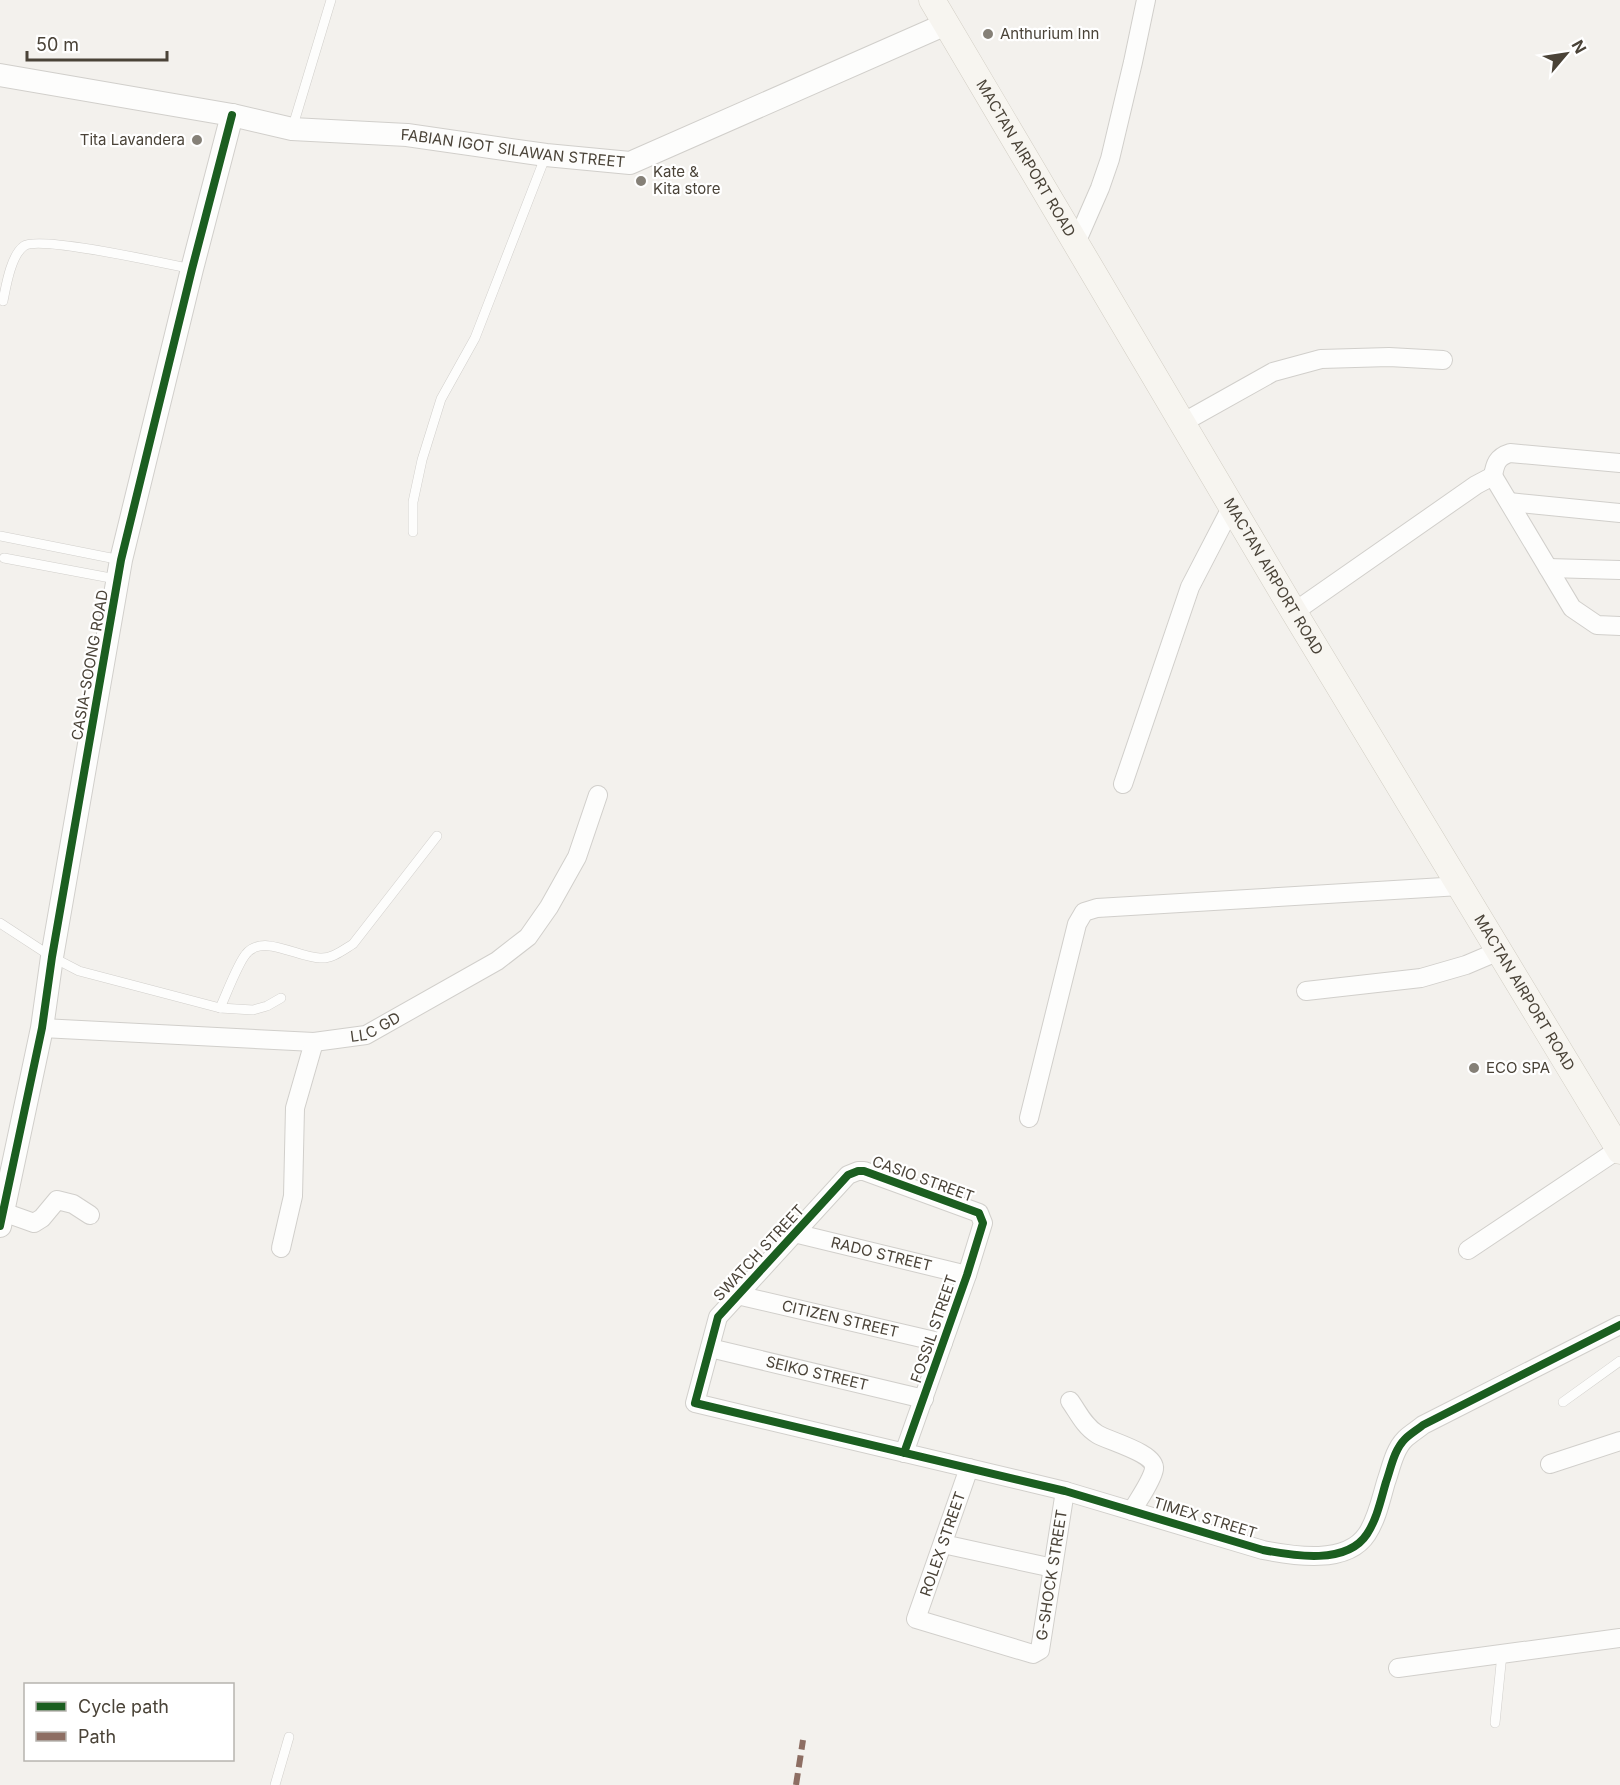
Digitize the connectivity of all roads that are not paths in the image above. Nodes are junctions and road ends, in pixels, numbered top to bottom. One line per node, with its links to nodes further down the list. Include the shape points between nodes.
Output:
1 (331, 0): 7 (lane)
2 (932, 0): 4 (main road, MACTAN AIRPORT ROAD)
3 (1146, 0): 9 (street, via 1110,159)
4 (946, 24): 8 (street, FABIAN IGOT SILAWAN STREET, via 630,164); 9 (main road, MACTAN AIRPORT ROAD)
5 (0, 75): 6 (street, FABIAN IGOT SILAWAN STREET)
6 (232, 115): 7 (street, FABIAN IGOT SILAWAN STREET); 10 (street, CASIA-SOONG ROAD)
7 (292, 129): 8 (street, FABIAN IGOT SILAWAN STREET, via 406,135)
8 (546, 155): 19 (lane, via 475,338 441,399 413,502)
9 (1076, 243): 13 (main road, MACTAN AIRPORT ROAD)
10 (192, 268): 11 (lane, via 76,246 30,242 17,254); 23 (street, CASIA-SOONG ROAD)
11 (3, 301)
12 (1443, 360): 13 (street, via 1321,359 1273,372)
13 (1182, 423): 17 (main road, MACTAN AIRPORT ROAD)
14 (1620, 463): 15 (street, via 1510,453 1495,463)
15 (1493, 476): 16 (street); 25 (street)
16 (1509, 502): 18 (street); 22 (street)
17 (1232, 506): 25 (main road, MACTAN AIRPORT ROAD); 27 (street, via 1190,587)
18 (1620, 513)
19 (413, 532)
20 (0, 536): 23 (lane)
21 (4, 558): 23 (lane)
22 (1548, 568): 24 (street); 26 (street, via 1572,608 1597,625)
23 (120, 570): 33 (street, CASIA-SOONG ROAD)
24 (1620, 570)
25 (1294, 612): 30 (main road, MACTAN AIRPORT ROAD)
26 (1620, 627)
27 (1123, 784)
28 (598, 795): 38 (street, LLC GD, via 577,857 528,937 497,961 366,1035)
29 (437, 837): 36 (lane, via 353,944 321,959 264,944 254,947 246,954)
30 (1460, 886): 32 (main road, MACTAN AIRPORT ROAD); 39 (street, via 1097,908 1084,912 1077,924)
31 (0, 923): 33 (lane)
32 (1499, 951): 34 (street, via 1421,978); 40 (main road, MACTAN AIRPORT ROAD)
33 (52, 957): 36 (lane, via 79,970); 37 (street, CASIA-SOONG ROAD)
34 (1306, 991)
35 (281, 998): 36 (lane, via 253,1010)
36 (220, 1008)
37 (42, 1028): 38 (street, LLC GD); 44 (street, CASIA-SOONG ROAD)
38 (314, 1042): 46 (street, via 295,1108 293,1196)
39 (1029, 1118)
40 (1615, 1137): 47 (street)
41 (858, 1171): 42 (street, CASIO STREET); 45 (street, SWATCH STREET, via 848,1175)
42 (979, 1214): 48 (street, FOSSIL STREET, via 983,1223)
43 (90, 1215): 44 (street, via 57,1200 34,1223)
44 (1, 1219)
45 (794, 1233): 48 (street, RADO STREET); 49 (street, SWATCH STREET)
46 (281, 1248)
47 (1468, 1250)
48 (967, 1275): 51 (street, FOSSIL STREET)
49 (738, 1295): 51 (street, CITIZEN STREET); 52 (street, SWATCH STREET, via 718,1317)
50 (1620, 1325): 63 (street, TIMEX STREET, via 1422,1425 1403,1441 1374,1519 1357,1546 1326,1556 1293,1556)
51 (943, 1343): 54 (street, FOSSIL STREET)
52 (710, 1348): 54 (street, SEIKO STREET); 57 (street, SWATCH STREET)
53 (1620, 1361): 56 (lane)
54 (924, 1399): 59 (street, FOSSIL STREET)
55 (1070, 1401): 63 (street, via 1096,1434 1145,1455 1152,1462 1154,1471)
56 (1563, 1402)
57 (695, 1403): 59 (street, TIMEX STREET)
58 (1620, 1441): 60 (street)
59 (904, 1453): 61 (street, TIMEX STREET)
60 (1550, 1464)
61 (969, 1468): 62 (street, TIMEX STREET); 64 (street, ROLEX STREET)
62 (1065, 1491): 63 (street, TIMEX STREET); 65 (street, G-SHOCK STREET)
63 (1132, 1511)
64 (942, 1544): 65 (street); 67 (street, ROLEX STREET, via 916,1619)
65 (1053, 1568): 67 (street, G-SHOCK STREET, via 1040,1650)
66 (1620, 1638): 68 (street)
67 (1033, 1654)
68 (1502, 1654): 69 (street); 70 (lane)
69 (1398, 1668)
70 (1495, 1723)
71 (289, 1737): 72 (lane)
72 (275, 1785)

